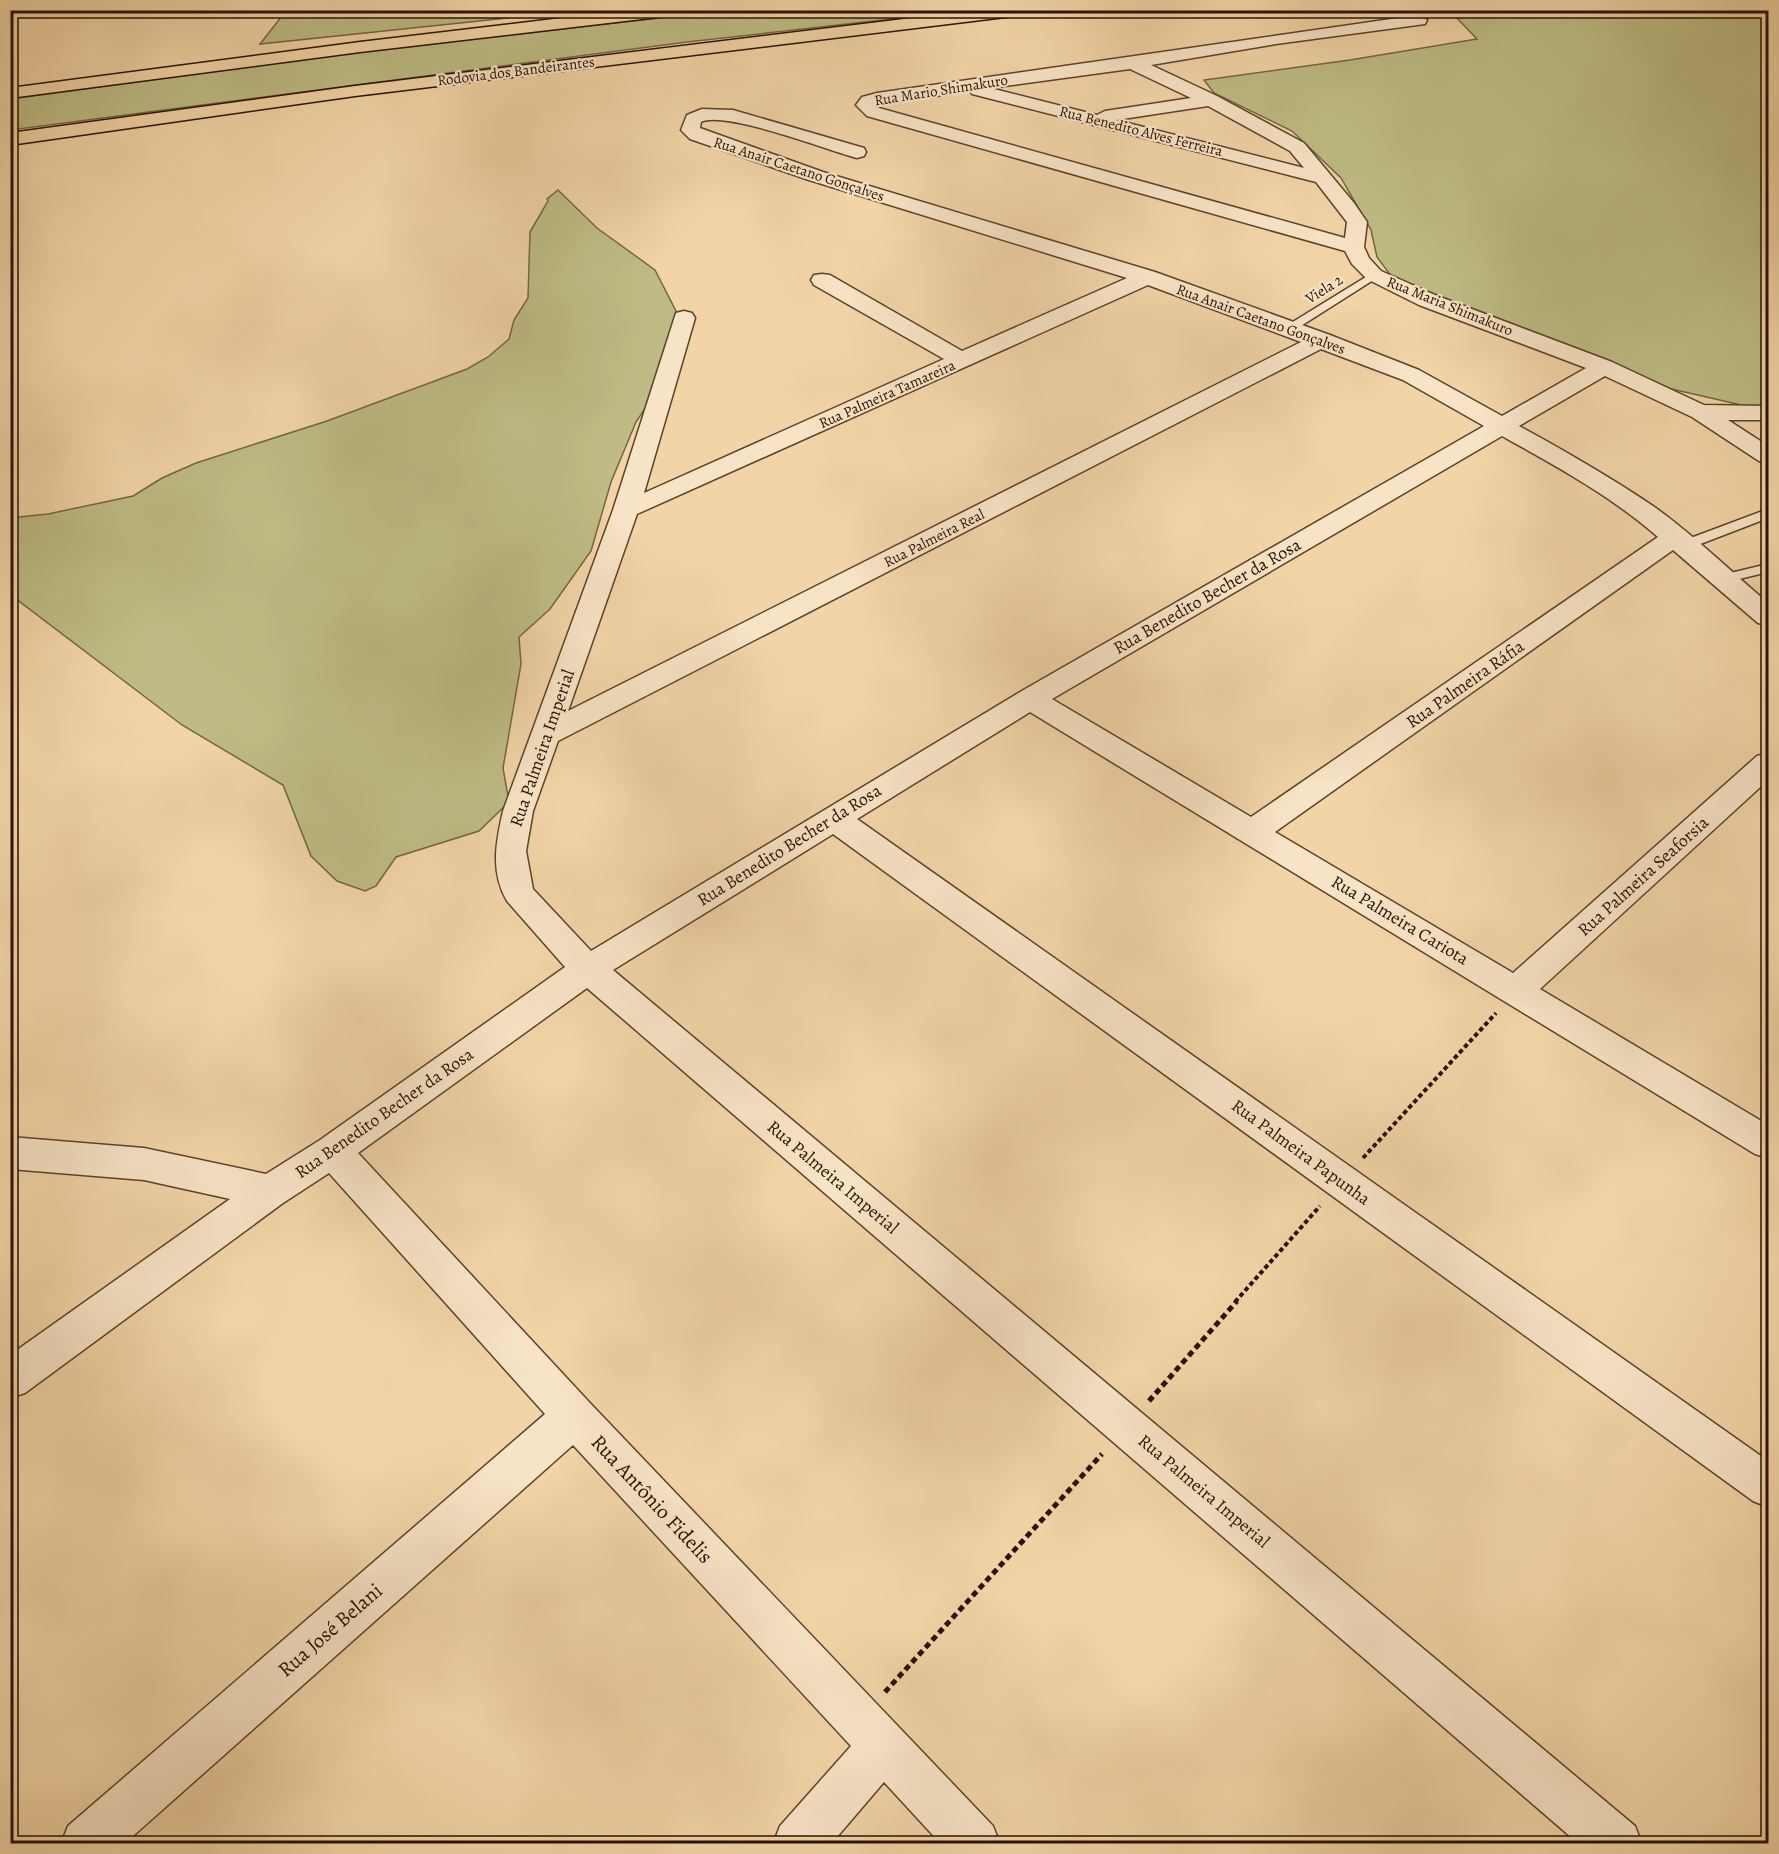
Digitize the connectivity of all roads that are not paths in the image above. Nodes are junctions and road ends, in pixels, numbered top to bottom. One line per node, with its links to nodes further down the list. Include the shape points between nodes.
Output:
1 (676, 10): 6 (highway, via 360,46)
2 (1023, 10): 8 (highway, Rodovia dos Bandeirantes)
3 (1419, 20): 4 (street, Rua Mario Shimakuro)
4 (1132, 63): 5 (street, Rua Mario Shimakuro); 7 (street)
5 (959, 86): 9 (street, Rua Benedito Alves Ferreira); 14 (street, Rua Mario Shimakuro, via 877,98 865,105 873,112)
6 (10, 93)
7 (1211, 100): 9 (street); 13 (street, via 1297,147)
8 (249, 105): 10 (highway, Rodovia dos Bandeirantes); 11 (highway)
9 (1091, 118): 13 (street, Rua Benedito Alves Ferreira)
10 (10, 139)
11 (10, 146)
12 (857, 152): 16 (street, Rua Anair Caetano Gonçalves, via 730,114 702,115 693,120 690,130 816,176)
13 (1322, 178): 14 (street, via 1357,222)
14 (1354, 247): 15 (street, Rua Maria Shimakuro, via 1359,260)
15 (1374, 274): 19 (lane, Viela 2); 22 (street, Rua Maria Shimakuro, via 1427,300)
16 (1147, 277): 19 (street, Rua Anair Caetano Gonçalves); 21 (street, Rua Palmeira Tamareira)
17 (822, 280): 21 (street)
18 (684, 318): 27 (street, Rua Palmeira Imperial)
19 (1289, 328): 20 (street, Rua Anair Caetano Gonçalves)
20 (1322, 340): 25 (street, Rua Anair Caetano Gonçalves, via 1411,375); 34 (street, Rua Palmeira Real)
21 (963, 361): 27 (street, Rua Palmeira Tamareira)
22 (1604, 367): 23 (street, Rua Maria Shimakuro); 25 (street, Rua Benedito Becher da Rosa)
23 (1700, 412): 24 (street); 26 (street, Rua Maria Shimakuro)
24 (1768, 413)
25 (1500, 425): 29 (street, Rua Anair Caetano Gonçalves, via 1582,471); 33 (street, Rua Benedito Becher da Rosa)
26 (1768, 456)
27 (626, 510): 34 (street, Rua Palmeira Imperial)
28 (1768, 513): 29 (lane)
29 (1680, 540): 31 (street, Rua Anair Caetano Gonçalves); 37 (street, Rua Palmeira Ráfia)
30 (1768, 568): 31 (lane)
31 (1723, 579): 32 (street, Rua Anair Caetano Gonçalves)
32 (1768, 617)
33 (1030, 699): 36 (street, Rua Benedito Becher da Rosa); 37 (street, Rua Palmeira Cariota)
34 (545, 735): 38 (street, Rua Palmeira Imperial, via 518,811 510,851 518,893)
35 (1768, 762): 39 (street, Rua Palmeira Seaforsia)
36 (833, 818): 38 (street, Rua Benedito Becher da Rosa); 46 (street, Rua Palmeira Papunha)
37 (1254, 831): 39 (street, Rua Palmeira Cariota)
38 (588, 969): 41 (street, Rua Benedito Becher da Rosa); 51 (street, Rua Palmeira Imperial)
39 (1517, 990): 40 (street, Rua Palmeira Cariota)
40 (1768, 1143)
41 (333, 1151): 43 (street, Rua Benedito Becher da Rosa); 45 (street, Rua Antônio Fidelis)
42 (10, 1153): 43 (street, via 144,1164)
43 (270, 1191): 44 (street, Rua Benedito Becher da Rosa)
44 (10, 1379)
45 (574, 1416): 47 (street, Rua Antônio Fidelis); 48 (street, Rua José Belani)
46 (1768, 1486)
47 (871, 1733): 49 (street); 50 (street, Rua Antônio Fidelis)
48 (86, 1844)
49 (798, 1844)
50 (975, 1844)
51 (1617, 1844)

